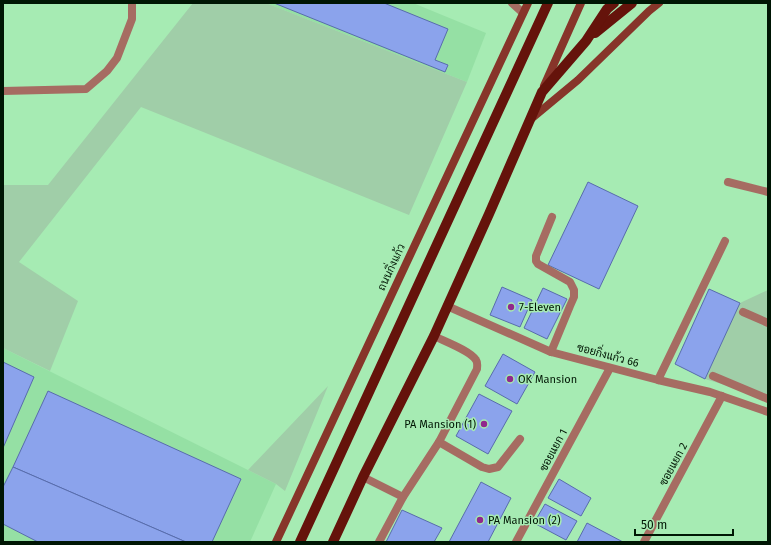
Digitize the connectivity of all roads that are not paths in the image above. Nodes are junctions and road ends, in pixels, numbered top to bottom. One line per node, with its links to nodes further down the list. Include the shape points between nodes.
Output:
1 (132, 3): 11 (street, via 132,19 117,58 107,71 86,89)
2 (512, 3): 9 (street)
3 (528, 3): 9 (main road, ถนนกิ่งแก้ว)
4 (548, 3): 36 (main road)
5 (581, 3): 12 (main road)
6 (614, 3): 10 (main road, via 607,9)
7 (632, 3): 10 (main road)
8 (659, 3): 13 (main road, via 578,80)
9 (523, 13): 35 (main road, ถนนกิ่งแก้ว)
10 (586, 41): 12 (main road)
11 (3, 91)
12 (542, 92): 13 (main road)
13 (529, 120): 18 (main road)
14 (728, 182): 15 (street)
15 (768, 192)
16 (552, 217): 22 (street, via 536,260 538,264 570,282 574,297)
17 (725, 241): 25 (street)
18 (447, 306): 21 (main road); 22 (street, ซอยกิ่งแก้ว 66)
19 (743, 312): 20 (street)
20 (768, 322)
21 (434, 336): 32 (street, via 468,353 477,363 477,370); 33 (main road)
22 (551, 352): 23 (street, ซอยกิ่งแก้ว 66)
23 (610, 368): 25 (street, ซอยกิ่งแก้ว 66); 39 (street, ซอยแยก 1)
24 (714, 376): 26 (street)
25 (658, 380): 27 (street, ซอยกิ่งแก้ว 66)
26 (752, 392): 28 (street); 29 (street)
27 (722, 396): 29 (street, ซอยกิ่งแก้ว 66); 40 (street, ซอยแยก 2)
28 (768, 399)
29 (746, 404): 30 (street, ซอยกิ่งแก้ว 66)
30 (768, 412)
31 (520, 439): 32 (street, via 498,467 489,469)
32 (440, 442): 34 (street)
33 (363, 477): 34 (street); 37 (main road)
34 (403, 497): 38 (street)
35 (276, 542)
36 (300, 542)
37 (333, 542)
38 (380, 542)
39 (516, 542)
40 (644, 542)

